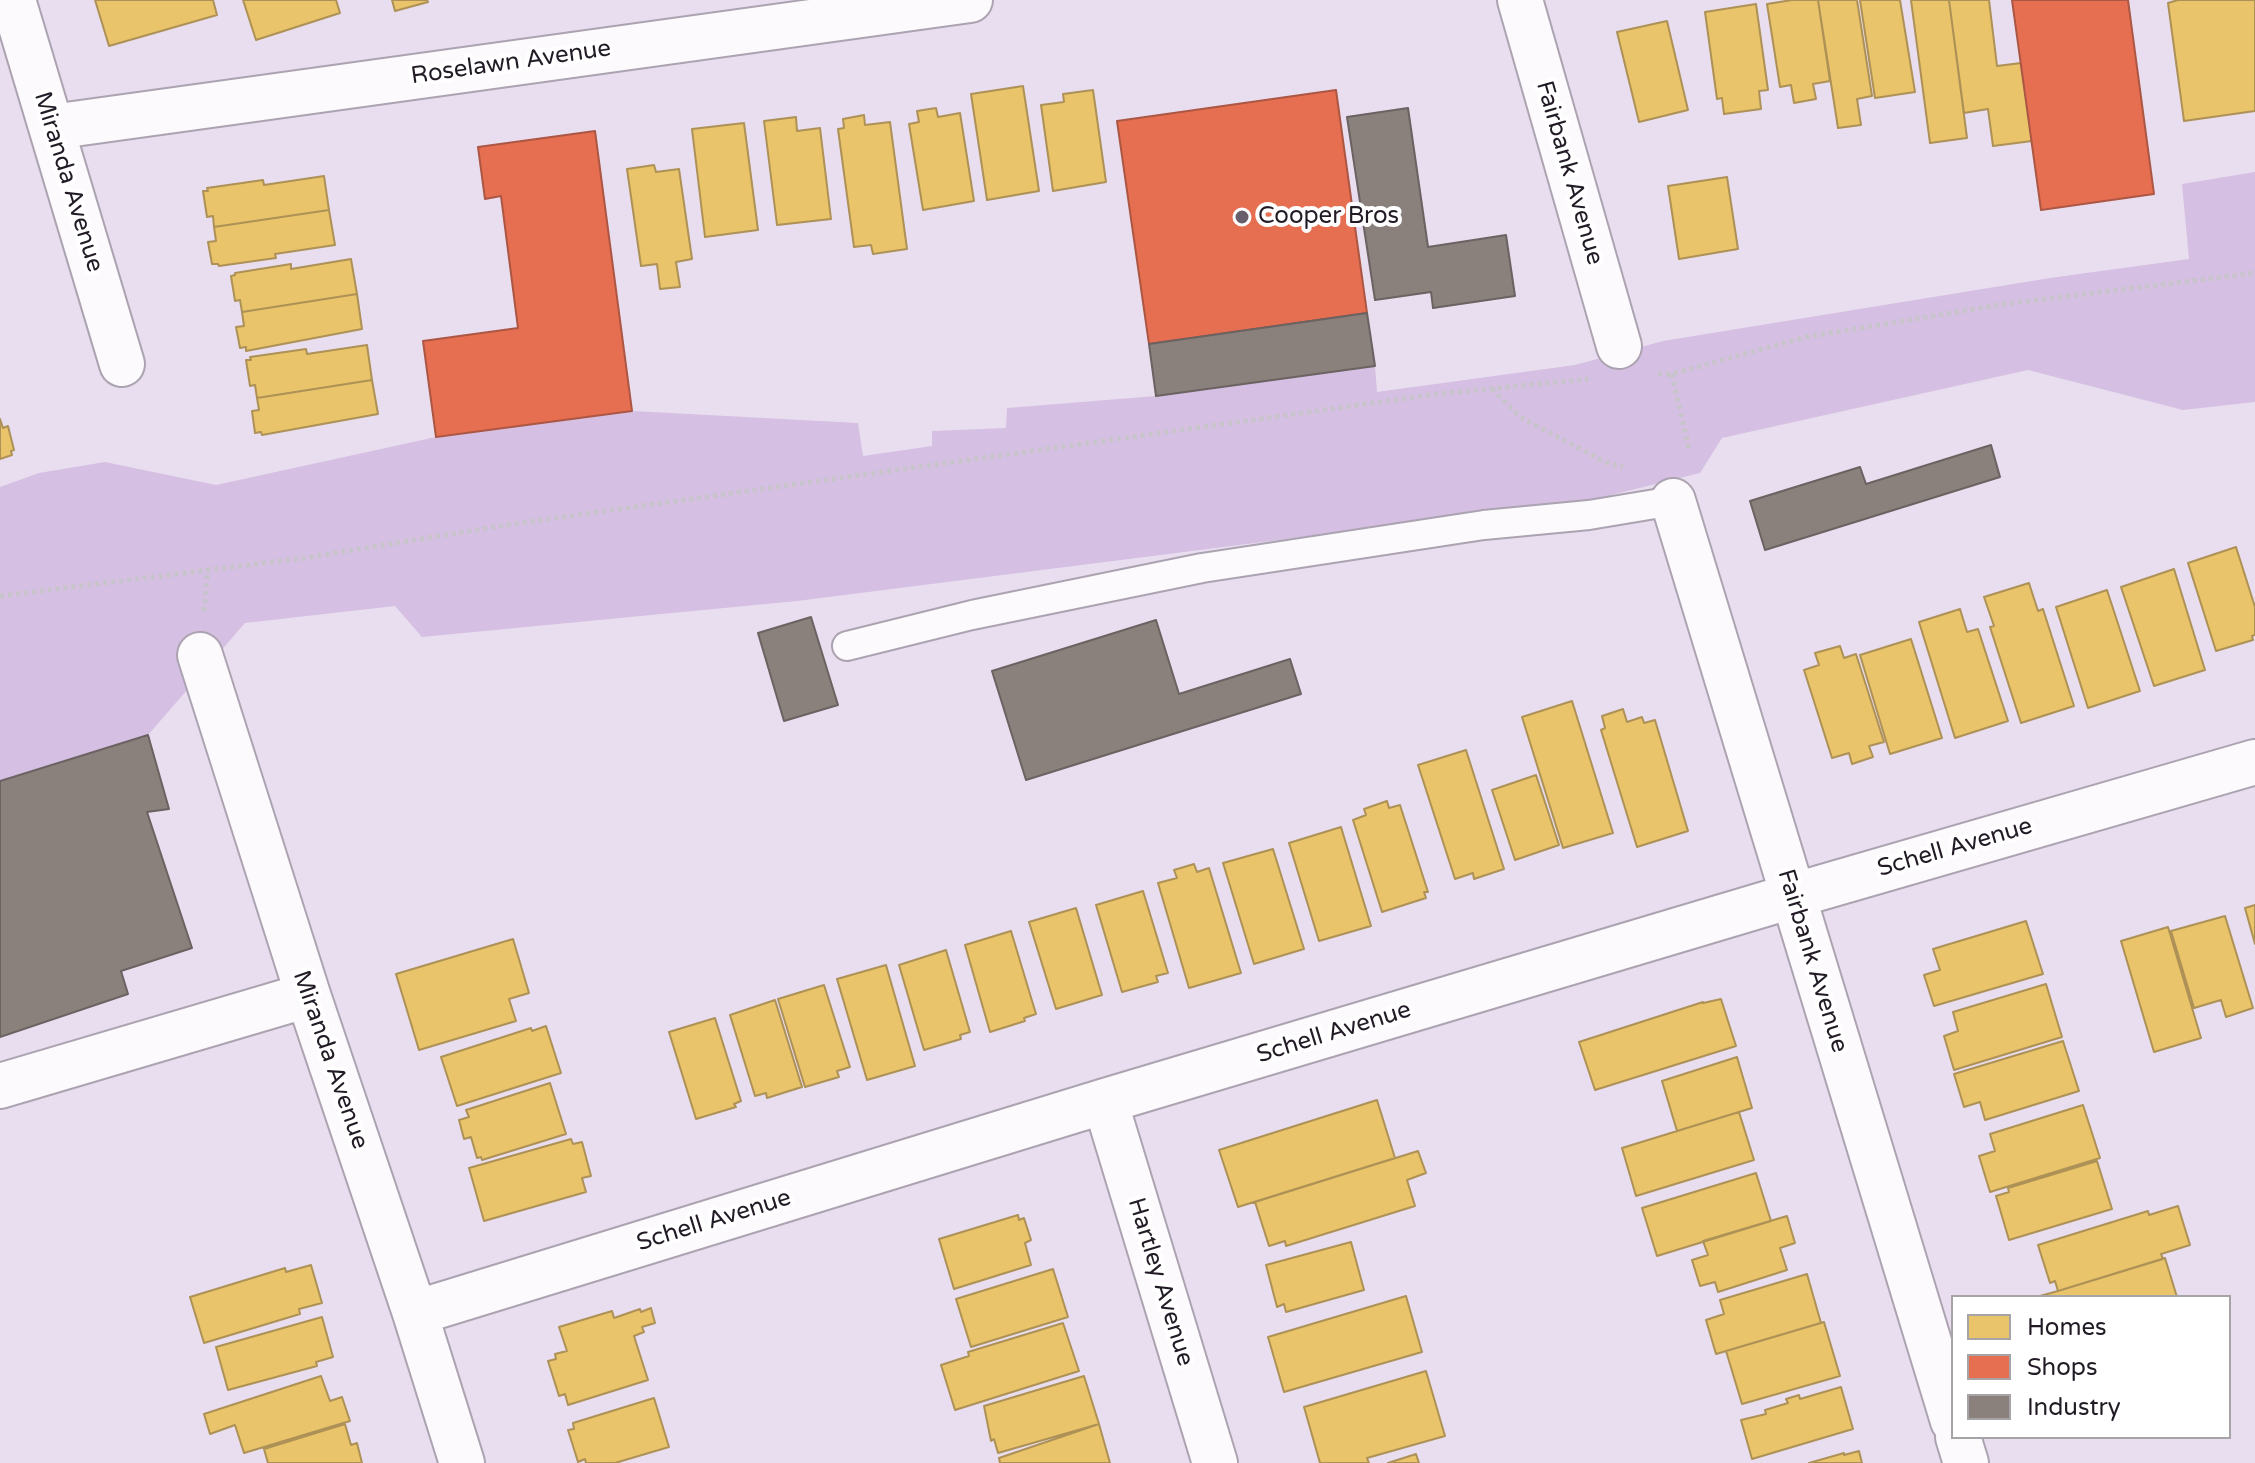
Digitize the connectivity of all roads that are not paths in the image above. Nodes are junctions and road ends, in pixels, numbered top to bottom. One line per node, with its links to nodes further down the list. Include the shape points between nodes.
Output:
1 (13, 0): 4 (street, Miranda Avenue)
2 (970, 0): 4 (street, Roselawn Avenue)
3 (1520, 0): 6 (street, Fairbank Avenue)
4 (52, 127): 5 (street, Miranda Avenue)
5 (122, 364)
6 (1621, 367)
7 (1673, 501): 8 (lane, via 1202,568); 11 (street, Fairbank Avenue)
8 (847, 646)
9 (200, 655): 12 (street, Miranda Avenue)
10 (2255, 762): 11 (street, Schell Avenue)
11 (1792, 896): 14 (street, Schell Avenue); 16 (street, Fairbank Avenue)
12 (308, 995): 13 (street); 15 (street, Miranda Avenue)
13 (0, 1086)
14 (1105, 1101): 15 (street, Schell Avenue); 19 (street, Hartley Avenue)
15 (415, 1313): 18 (street, Miranda Avenue)
16 (1951, 1414)
17 (1959, 1439): 20 (street)
18 (462, 1463)
19 (1215, 1463)
20 (1966, 1463)

